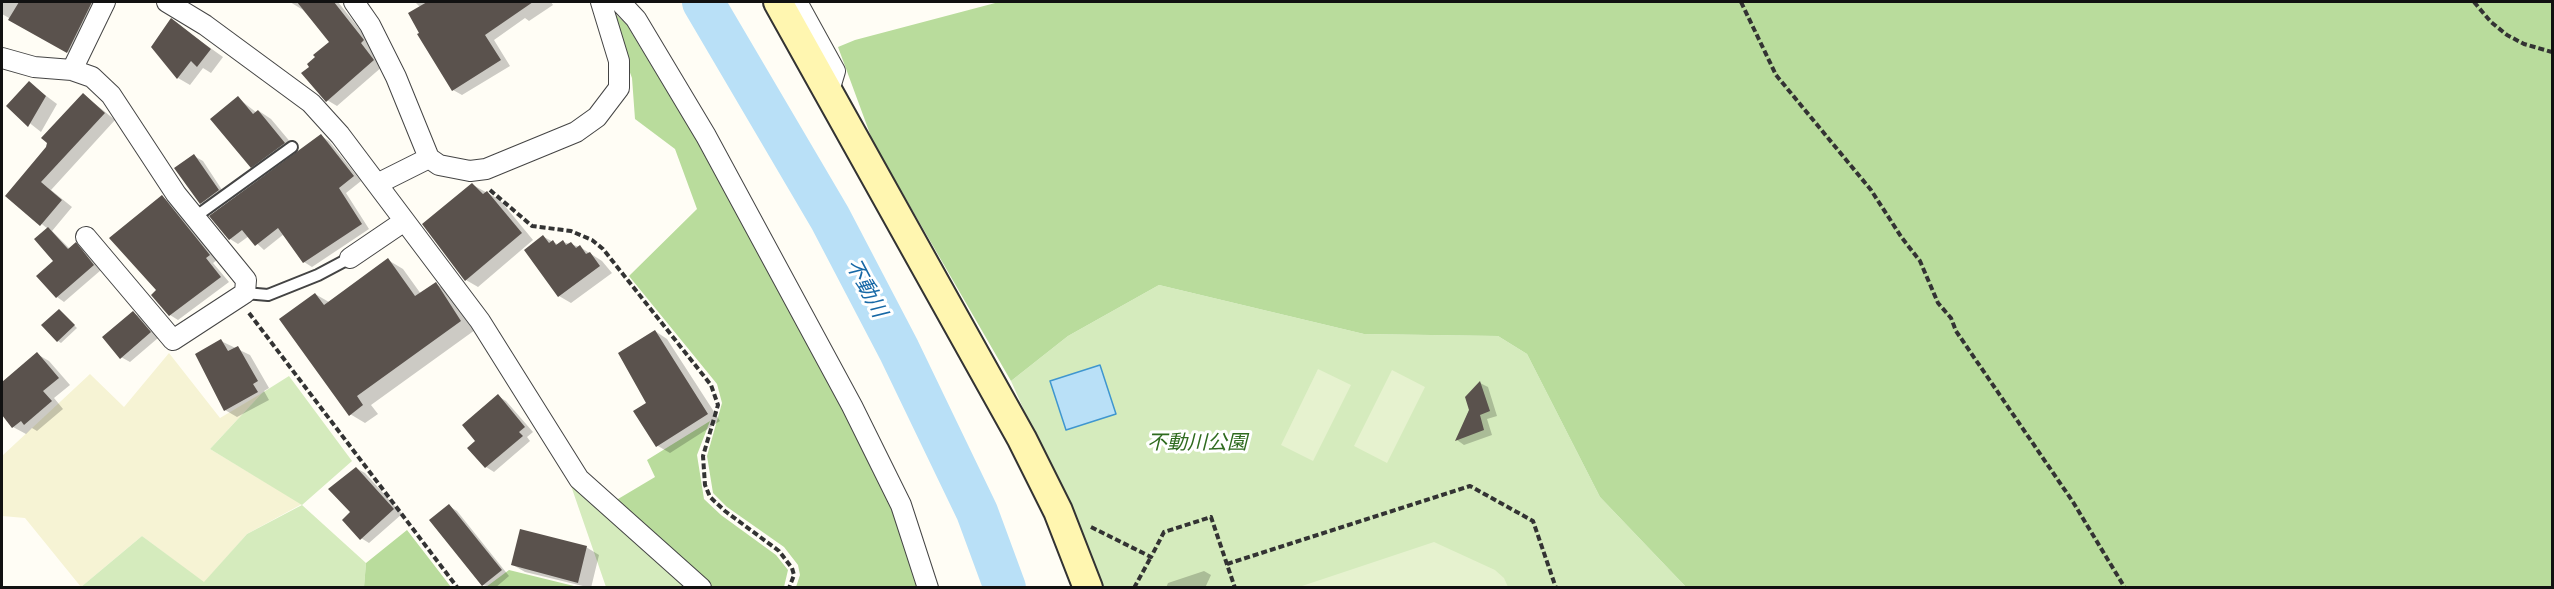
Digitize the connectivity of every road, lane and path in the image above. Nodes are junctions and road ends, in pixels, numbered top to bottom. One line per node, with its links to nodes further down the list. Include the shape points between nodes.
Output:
1 (105, 2): 12 (street)
2 (167, 2): 17 (street, via 311,103)
3 (354, 2): 15 (street, via 396,77)
4 (601, 2): 16 (street, via 619,61 619,88 606,108 576,132 486,169)
5 (620, 2): 29 (street, via 636,19 706,136 852,406 901,504)
6 (778, 2): 13 (street)
7 (797, 2): 13 (street, via 834,71)
8 (1741, 2): 34 (path, via 1776,75 1871,190 1920,261 1956,332 2073,502)
9 (2474, 2): 10 (path, via 2507,35 2524,45)
10 (2553, 52)
11 (2, 58): 12 (street, via 34,67)
12 (72, 70): 18 (street, via 92,77 106,89)
13 (829, 91): 23 (street)
14 (292, 147): 18 (lane)
15 (429, 158): 16 (street, via 439,165); 17 (street)
16 (470, 171): 28 (path, via 532,226 571,231 603,249 711,385 718,405 703,456 705,485 710,497 725,512 779,551 794,575)
17 (377, 184): 19 (street)
18 (195, 217): 22 (street, via 246,280)
19 (404, 222): 21 (street); 27 (street, via 480,321 579,478)
20 (86, 237): 22 (street, via 173,340)
21 (350, 258): 22 (lane, via 268,295)
22 (241, 296): 26 (path)
23 (1058, 511): 24 (path); 30 (street)
24 (1151, 557): 25 (path, via 1164,532 1211,517); 31 (path)
25 (1227, 564): 32 (path); 33 (path, via 1470,486 1533,521)
26 (457, 587)
27 (701, 588)
28 (789, 588)
29 (928, 588)
30 (1088, 588)
31 (1134, 588)
32 (1235, 588)
33 (1556, 588)
34 (2125, 588)

